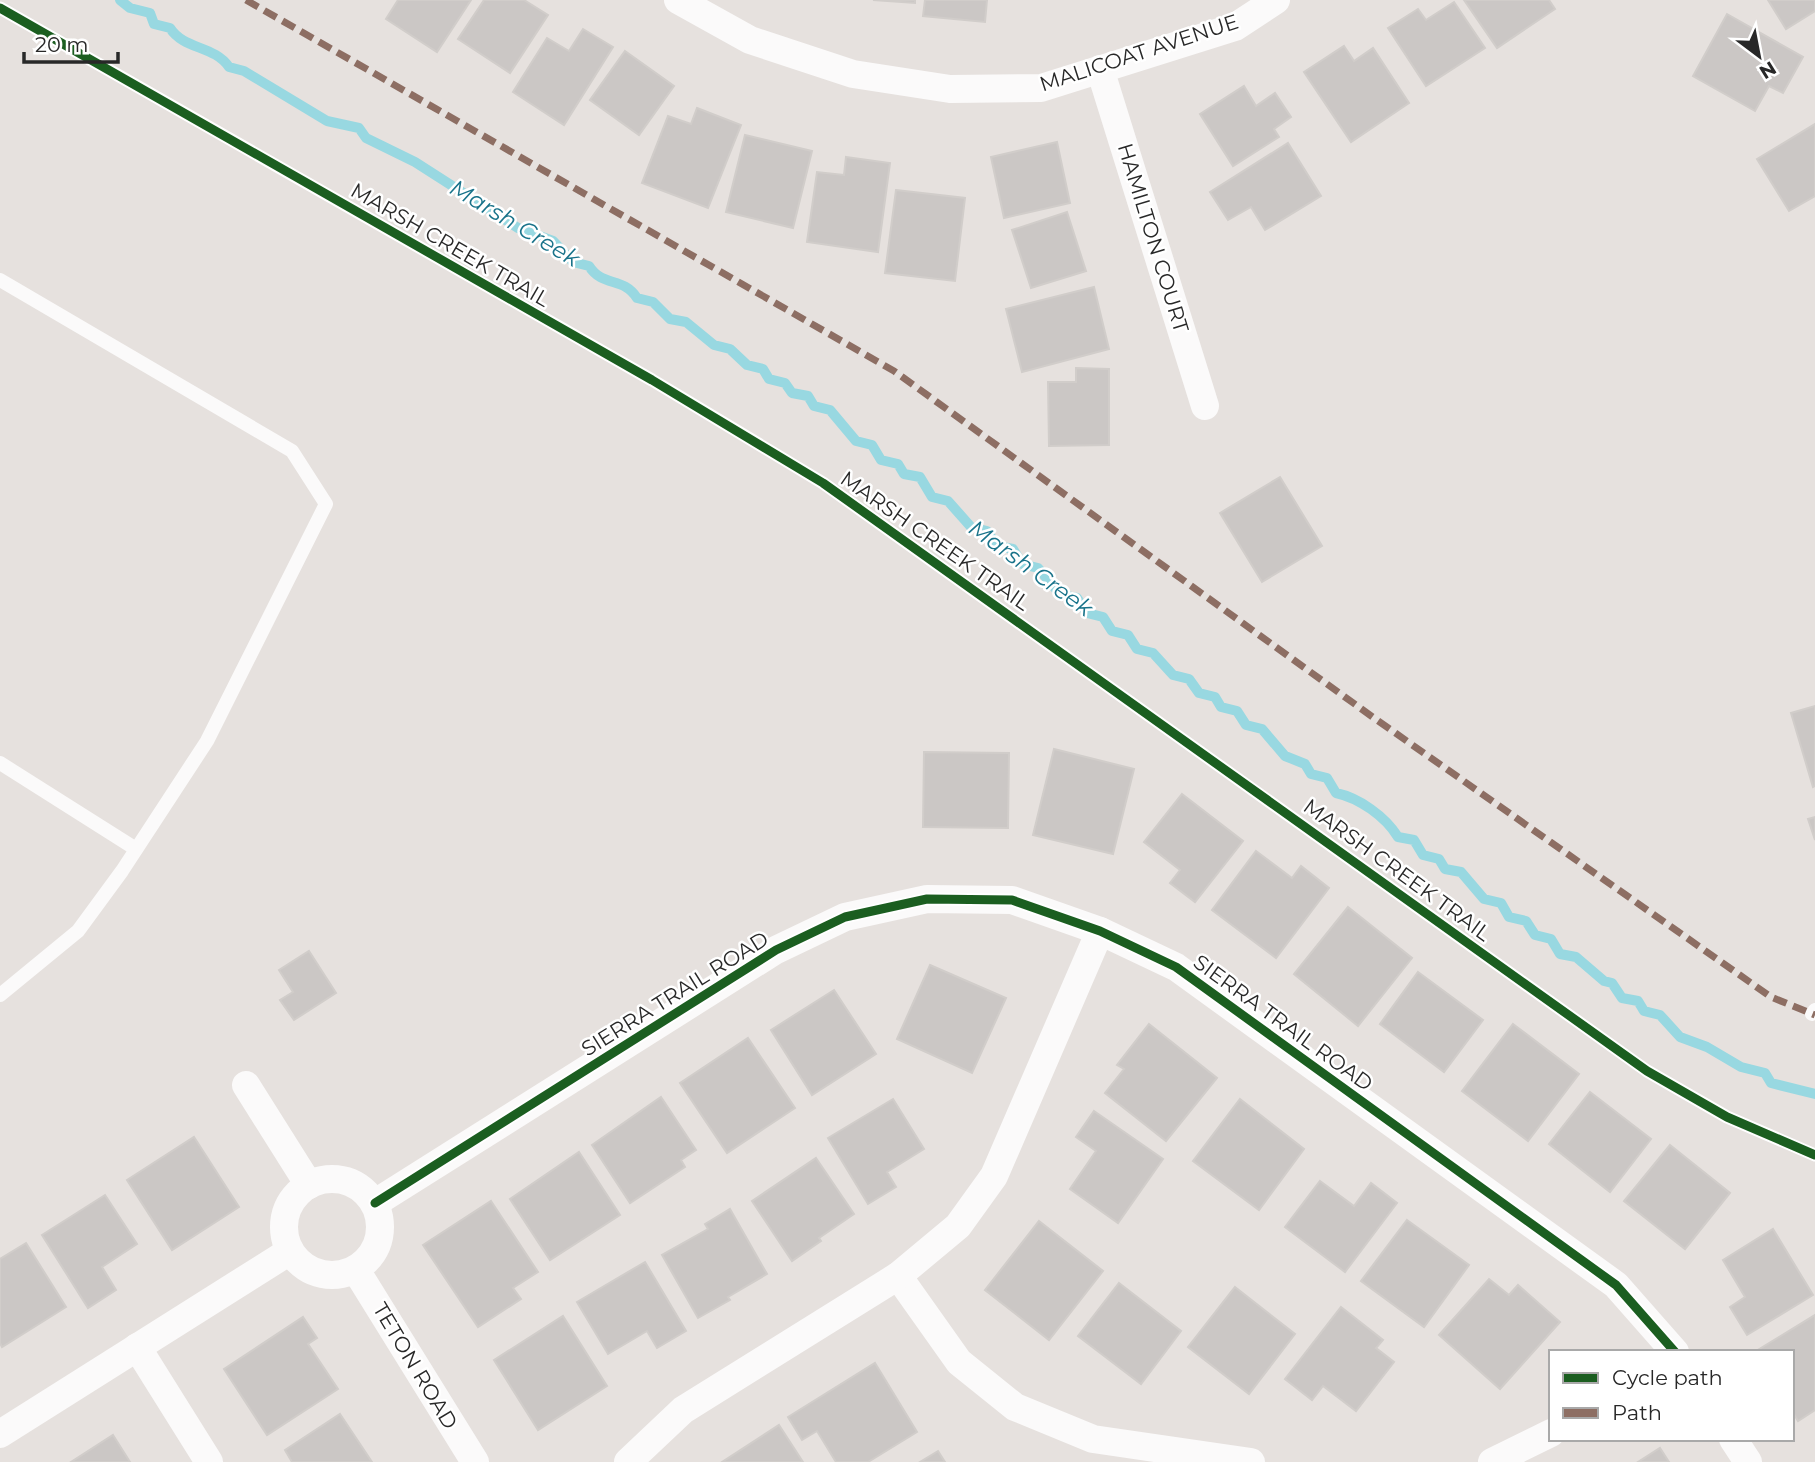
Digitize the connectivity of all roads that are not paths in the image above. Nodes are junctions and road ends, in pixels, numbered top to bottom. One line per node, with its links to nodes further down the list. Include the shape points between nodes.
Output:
1 (678, 0): 3 (street, MALICOAT AVENUE, via 750,40 853,74 950,89 1041,88)
2 (1276, 0): 3 (street, MALICOAT AVENUE, via 1235,27)
3 (1100, 69): 5 (street, HAMILTON COURT)
4 (0, 280): 7 (lane, via 292,451 326,504 207,741)
5 (1205, 406)
6 (0, 763): 7 (lane)
7 (136, 849): 9 (lane, via 78,931)
8 (1100, 931): 12 (street, SIERRA TRAIL ROAD, via 1012,900 927,899 845,917 776,950); 15 (street, via 994,1176 958,1226); 17 (street, SIERRA TRAIL ROAD, via 1176,967 1616,1285)
9 (0, 995)
10 (246, 1085): 11 (street)
11 (309, 1185): 12 (street, via 327,1178 346,1180 363,1189); 13 (street, via 294,1197 285,1214 284,1233)
12 (375, 1203): 14 (street, via 381,1221 379,1240)
13 (290, 1251): 14 (street, via 302,1265 319,1274 338,1276); 16 (street)
14 (356, 1270): 22 (street, TETON ROAD)
15 (898, 1276): 23 (street, via 683,1410); 24 (street, via 959,1362 1015,1407 1093,1439)
16 (137, 1348): 18 (street); 21 (street)
17 (1665, 1348)
18 (0, 1434)
19 (1549, 1434): 25 (street)
20 (1735, 1441): 26 (street)
21 (209, 1462)
22 (475, 1462)
23 (628, 1462)
24 (1251, 1462)
25 (1492, 1462)
26 (1748, 1462)

